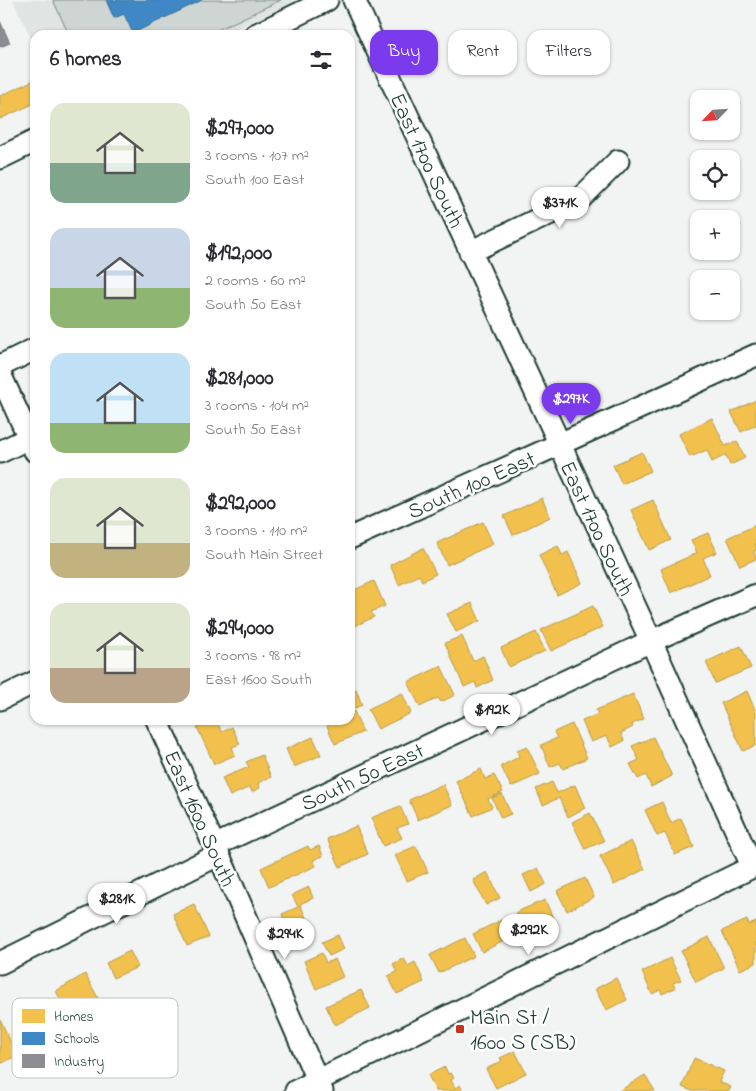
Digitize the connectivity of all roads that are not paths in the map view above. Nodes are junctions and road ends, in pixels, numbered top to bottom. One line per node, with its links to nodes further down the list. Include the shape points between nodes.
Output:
1 (327, 0): 3 (street)
2 (354, 0): 7 (street, East 1700 South)
3 (264, 30)
4 (30, 143): 5 (street)
5 (0, 158)
6 (618, 161): 7 (street, via 580,199)
7 (470, 252): 14 (street, East 1700 South)
8 (30, 351): 10 (street)
9 (756, 354): 14 (street, South 100 East)
10 (0, 366)
11 (0, 374): 12 (street)
12 (30, 440)
13 (30, 444): 15 (street)
14 (560, 444): 16 (street, South 100 East); 18 (street, East 1700 South)
15 (0, 452)
16 (355, 536)
17 (756, 595): 18 (street, South 50 East)
18 (651, 641): 22 (street, South 50 East); 23 (street, East 1700 South)
19 (30, 685): 20 (street)
20 (0, 700)
21 (159, 725): 22 (street, East 1600 South)
22 (216, 850): 24 (street, South 50 East); 25 (street, East 1600 South)
23 (754, 866): 25 (street)
24 (0, 964)
25 (320, 1086): 26 (street)
26 (296, 1091)

